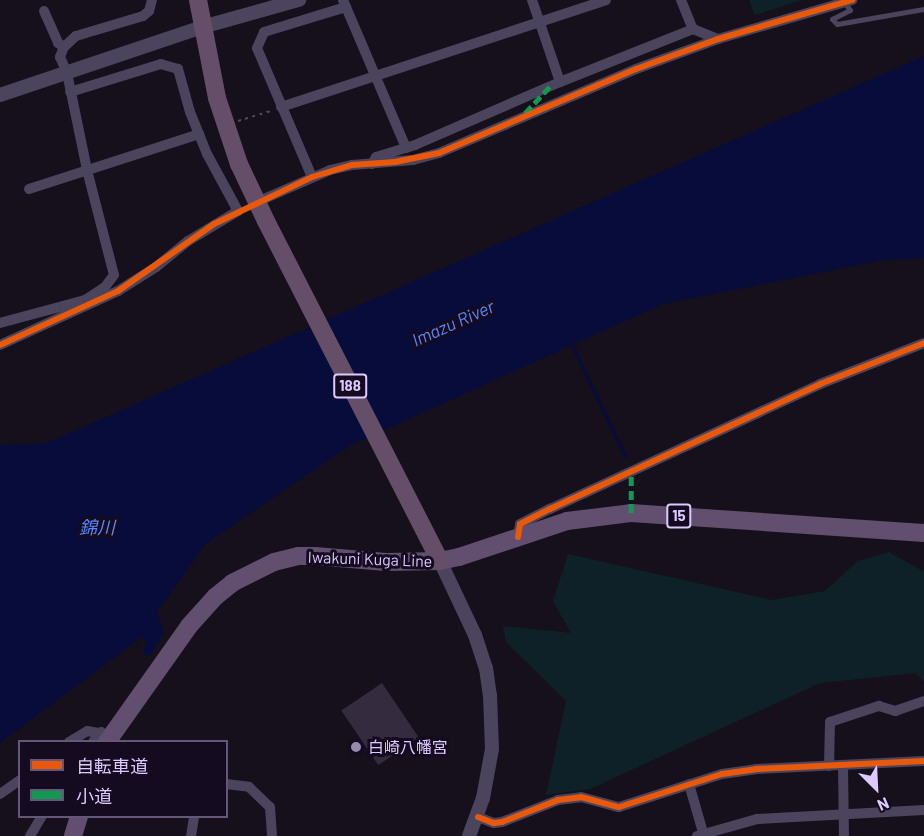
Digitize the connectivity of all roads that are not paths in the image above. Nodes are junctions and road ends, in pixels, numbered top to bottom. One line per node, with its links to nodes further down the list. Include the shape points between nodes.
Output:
1 (152, 0): 15 (street, via 143,16 76,36)
2 (198, 0): 12 (highway, 188)
3 (299, 0): 12 (street)
4 (532, 0): 11 (street)
5 (606, 0): 11 (street)
6 (681, 0): 13 (street)
7 (848, 1): 9 (lane, via 850,10 832,19 837,24); 14 (street)
8 (344, 3): 17 (street); 21 (street, via 264,32 257,48)
9 (924, 9)
10 (44, 11): 15 (street)
11 (538, 21): 17 (street); 18 (street)
12 (202, 27): 16 (street); 35 (highway, 188, via 228,137 272,233)
13 (693, 29): 14 (street); 18 (street)
14 (718, 39): 24 (street, via 636,69 439,153)
15 (63, 47): 16 (street, via 60,57)
16 (67, 73): 19 (street); 20 (street)
17 (376, 75): 21 (street); 23 (street)
18 (560, 81): 23 (street)
19 (70, 92): 22 (street, via 167,64 178,69); 25 (street)
20 (0, 95)
21 (281, 107): 26 (street)
22 (199, 134): 25 (street); 29 (street, via 238,211 188,241 136,281)
23 (405, 148): 24 (street, via 376,157)
24 (372, 164): 26 (street, via 352,165)
25 (87, 170): 27 (street); 29 (street, via 114,275)
26 (312, 177): 28 (street)
27 (29, 189)
28 (266, 198)
29 (86, 303): 30 (street); 32 (street)
30 (0, 322)
31 (924, 343): 34 (street, via 820,384 550,509 520,524)
32 (0, 345)
33 (924, 533): 34 (main road, Iwakuni Kuga Line / 15, via 631,513 567,522)
34 (518, 537): 35 (main road, Iwakuni Kuga Line / 15)
35 (440, 561): 37 (main road, Iwakuni Kuga Line / 15, via 298,556 249,573 215,597 189,626); 48 (street, via 486,668 492,749)
36 (924, 701): 40 (street, via 895,711 879,706 830,722)
37 (103, 738): 38 (street, via 87,731)
38 (71, 740)
39 (924, 761): 41 (street)
40 (829, 766): 41 (street); 44 (street, via 756,769)
41 (843, 766): 47 (street)
42 (18, 781): 45 (street)
43 (228, 784): 56 (street, via 249,787 270,807)
44 (689, 784): 48 (street, via 619,807 581,797 558,800 502,822); 52 (street)
45 (0, 794)
46 (924, 810): 47 (street)
47 (844, 815): 52 (street, via 758,819); 58 (street)
48 (478, 817): 57 (street)
49 (41, 818): 53 (street)
50 (78, 818): 54 (main road)
51 (194, 818): 55 (street)
52 (702, 835)
53 (30, 836)
54 (73, 836)
55 (191, 836)
56 (272, 836)
57 (469, 836)
58 (844, 836)

